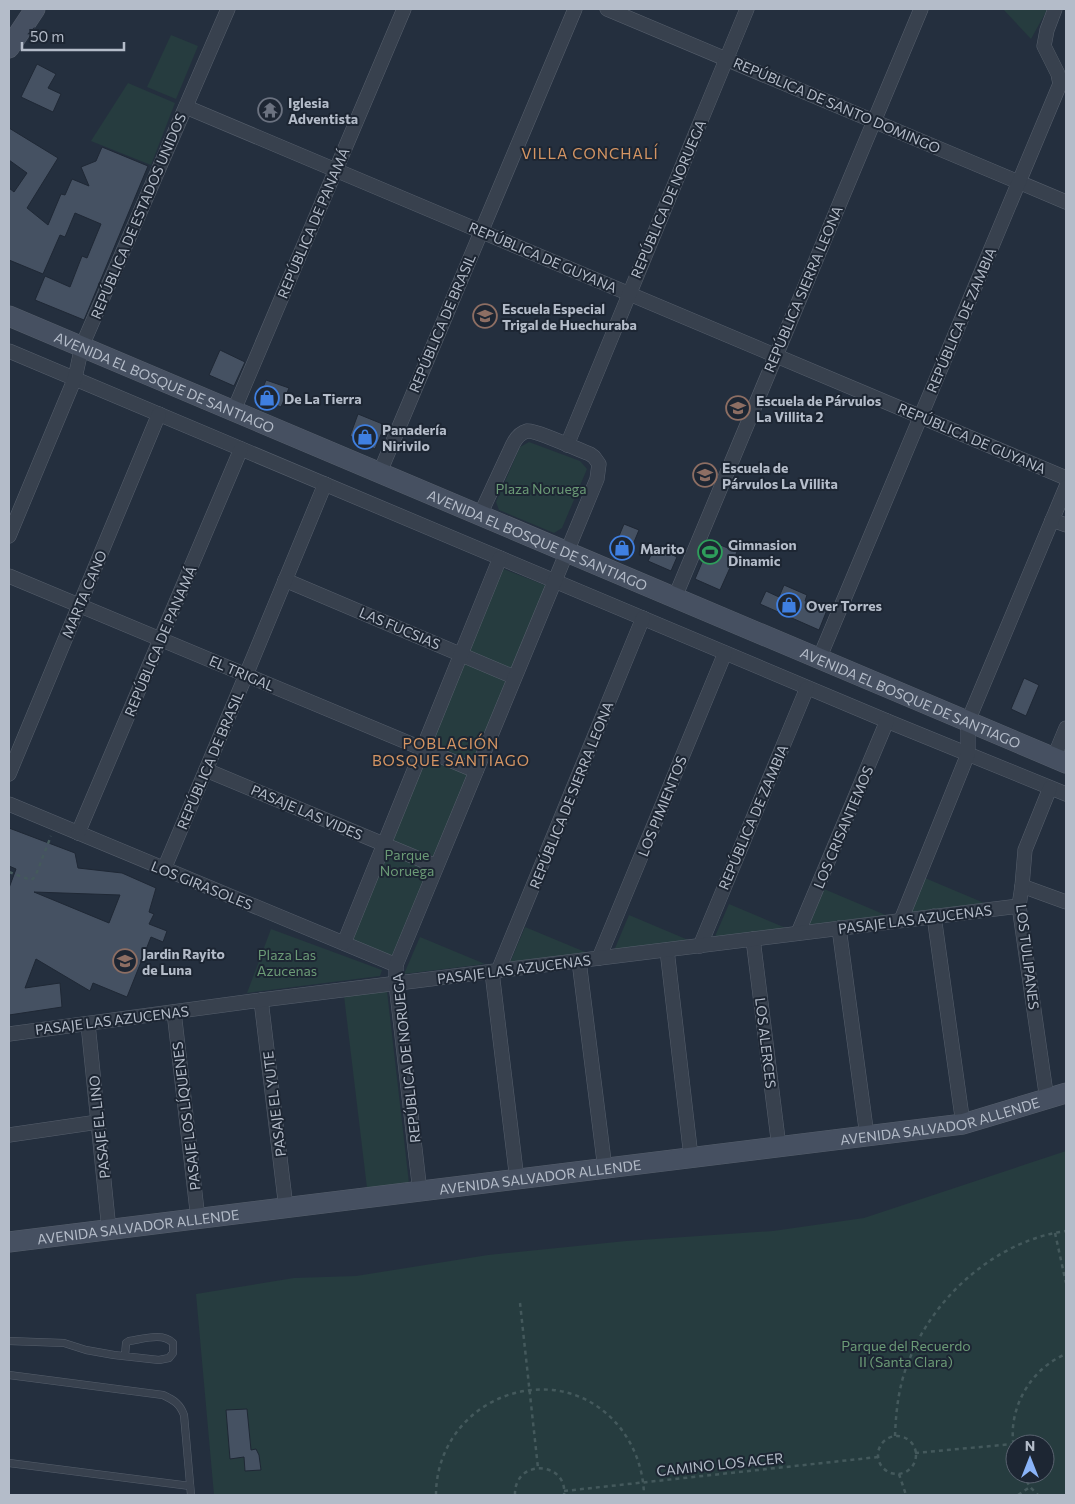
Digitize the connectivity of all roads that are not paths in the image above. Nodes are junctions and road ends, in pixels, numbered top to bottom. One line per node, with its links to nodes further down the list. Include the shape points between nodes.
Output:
1 (35, 9): 10 (main road)
2 (228, 9): 12 (street, REPÚBLICA DE ESTADOS UNIDOS)
3 (404, 9): 14 (street, REPÚBLICA DE PANAMÁ)
4 (575, 9): 17 (street, REPÚBLICA DE BRASIL)
5 (607, 9): 11 (street, REPÚBLICA DE SANTO DOMINGO)
6 (747, 9): 11 (street, REPÚBLICA DE NORUEGA)
7 (921, 9): 13 (street, REPÚBLICA SIERRA LEONA)
8 (1055, 9): 9 (street); 15 (street, REPÚBLICA DE ZAMBIA, via 1044,46 1060,84)
9 (1066, 13)
10 (9, 48)
11 (726, 59): 13 (street, REPÚBLICA DE SANTO DOMINGO); 18 (street, REPÚBLICA DE NORUEGA)
12 (186, 106): 14 (street, REPÚBLICA DE GUYANA); 20 (street, REPÚBLICA DE ESTADOS UNIDOS)
13 (874, 121): 15 (street, REPÚBLICA DE SANTO DOMINGO); 22 (street, REPÚBLICA SIERRA LEONA)
14 (336, 170): 17 (street, REPÚBLICA DE GUYANA); 24 (street, REPÚBLICA DE PANAMÁ)
15 (1019, 182): 16 (street, REPÚBLICA DE SANTO DOMINGO); 26 (street, REPÚBLICA DE ZAMBIA)
16 (1066, 202)
17 (481, 231): 18 (street, REPÚBLICA DE GUYANA); 29 (street, REPÚBLICA DE BRASIL)
18 (629, 294): 22 (street, REPÚBLICA DE GUYANA); 27 (street, REPÚBLICA DE NORUEGA)
19 (9, 316): 20 (main road, AVENIDA EL BOSQUE DE SANTIAGO)
20 (82, 346): 23 (street, REPÚBLICA DE ESTADOS UNIDOS); 24 (main road, AVENIDA EL BOSQUE DE SANTIAGO)
21 (9, 350): 23 (street)
22 (776, 356): 26 (street, REPÚBLICA DE GUYANA); 42 (street, REPÚBLICA SIERRA LEONA)
23 (75, 378): 25 (street); 36 (street, REPÚBLICA DE ESTADOS UNIDOS)
24 (234, 410): 29 (main road, AVENIDA EL BOSQUE DE SANTIAGO)
25 (159, 414): 28 (street); 43 (street, MARTA CANO)
26 (920, 417): 30 (street, REPÚBLICA DE GUYANA); 48 (street, REPÚBLICA DE ZAMBIA)
27 (566, 445): 33 (street, REPÚBLICA DE NORUEGA, via 531,431 518,436); 37 (street, REPÚBLICA DE NORUEGA, via 594,457 599,468)
28 (242, 449): 31 (street); 45 (street, REPÚBLICA DE PANAMÁ)
29 (380, 472): 33 (main road, AVENIDA EL BOSQUE DE SANTIAGO)
30 (1066, 478)
31 (325, 484): 38 (street); 40 (street, REPÚBLICA DE BRASIL)
32 (1066, 487): 34 (street)
33 (480, 515): 37 (main road, AVENIDA EL BOSQUE DE SANTIAGO)
34 (1052, 520): 35 (street); 52 (street)
35 (1066, 525)
36 (9, 536)
37 (566, 552): 41 (street, REPÚBLICA DE NORUEGA); 42 (main road, AVENIDA EL BOSQUE DE SANTIAGO)
38 (500, 558): 41 (street); 47 (street)
39 (9, 576): 43 (street, EL TRIGAL)
40 (285, 580): 47 (street, LAS FUCSIAS); 49 (street, REPÚBLICA DE BRASIL)
41 (554, 581): 44 (street); 50 (street, REPÚBLICA DE NORUEGA)
42 (674, 597): 48 (main road, AVENIDA EL BOSQUE DE SANTIAGO)
43 (79, 606): 45 (street, EL TRIGAL); 60 (street, MARTA CANO)
44 (643, 618): 46 (street); 82 (street, REPÚBLICA DE SIERRA LEONA)
45 (160, 639): 49 (street, EL TRIGAL); 64 (street, REPÚBLICA DE PANAMÁ)
46 (725, 653): 51 (street); 79 (street, LOS PIMIENTOS)
47 (461, 654): 50 (street, LAS FUCSIAS); 55 (street)
48 (819, 659): 52 (main road, AVENIDA EL BOSQUE DE SANTIAGO)
49 (246, 675): 55 (street, EL TRIGAL); 58 (street, REPÚBLICA DE BRASIL)
50 (514, 677): 59 (street, REPÚBLICA DE NORUEGA)
51 (807, 688): 53 (street); 77 (street, REPÚBLICA DE ZAMBIA)
52 (968, 721): 56 (street); 57 (main road, AVENIDA EL BOSQUE DE SANTIAGO)
53 (888, 722): 56 (street); 74 (street, LOS CRISANTEMOS)
54 (1066, 728): 57 (street)
55 (422, 749): 59 (street, EL TRIGAL); 65 (street)
56 (968, 754): 61 (street); 72 (street)
57 (1060, 760)
58 (206, 770): 65 (street, PASAJE LAS VIDES); 67 (street, REPÚBLICA DE BRASIL)
59 (476, 771): 66 (street, REPÚBLICA DE NORUEGA)
60 (9, 774)
61 (1050, 788): 62 (street); 68 (street, LOS TULIPANES, via 1025,850)
62 (1066, 794)
63 (9, 804): 64 (street, LOS GIRASOLES)
64 (78, 833): 67 (street, LOS GIRASOLES)
65 (384, 844): 66 (street, PASAJE LAS VIDES); 76 (street)
66 (436, 866): 81 (street, REPÚBLICA DE NORUEGA)
67 (164, 869): 76 (street, LOS GIRASOLES)
68 (1022, 886): 69 (street); 70 (street, LOS TULIPANES)
69 (1066, 902)
70 (1019, 906): 71 (street, PASAJE LAS AZUCENAS); 89 (street, LOS TULIPANES)
71 (934, 916): 72 (street, PASAJE LAS AZUCENAS); 91 (street)
72 (901, 920): 73 (street, PASAJE LAS AZUCENAS)
73 (840, 928): 74 (street, PASAJE LAS AZUCENAS); 93 (street)
74 (798, 933): 75 (street, PASAJE LAS AZUCENAS)
75 (753, 939): 77 (street, PASAJE LAS AZUCENAS); 94 (street, LOS ALERCES)
76 (344, 943): 81 (street, LOS GIRASOLES)
77 (700, 946): 78 (street, PASAJE LAS AZUCENAS)
78 (666, 950): 79 (street, PASAJE LAS AZUCENAS); 95 (street)
79 (599, 958): 80 (street, PASAJE LAS AZUCENAS)
80 (579, 961): 82 (street, PASAJE LAS AZUCENAS); 96 (street)
81 (396, 965): 83 (street, REPÚBLICA DE NORUEGA)
82 (495, 971): 83 (street, PASAJE LAS AZUCENAS); 97 (street, REPÚBLICA DE SIERRA LEONA)
83 (396, 984): 84 (street, PASAJE LAS AZUCENAS); 98 (street, REPÚBLICA DE NORUEGA)
84 (261, 1000): 85 (street, PASAJE LAS AZUCENAS); 99 (street, PASAJE EL YUTE)
85 (174, 1012): 86 (street, PASAJE LAS AZUCENAS); 100 (street, PASAJE LOS LÍQUENES)
86 (88, 1024): 87 (street, PASAJE LAS AZUCENAS); 90 (street, PASAJE EL LINO)
87 (9, 1034)
88 (1066, 1093): 89 (main road, AVENIDA SALVADOR ALLENDE)
89 (1047, 1100): 91 (main road, AVENIDA SALVADOR ALLENDE)
90 (98, 1122): 92 (street); 101 (street, PASAJE EL LINO)
91 (963, 1124): 93 (main road, AVENIDA SALVADOR ALLENDE)
92 (9, 1135)
93 (867, 1136): 94 (main road, AVENIDA SALVADOR ALLENDE)
94 (779, 1147): 95 (main road, AVENIDA SALVADOR ALLENDE)
95 (691, 1157): 96 (main road, AVENIDA SALVADOR ALLENDE)
96 (605, 1169): 97 (main road, AVENIDA SALVADOR ALLENDE)
97 (517, 1180): 98 (main road, AVENIDA SALVADOR ALLENDE)
98 (420, 1192): 99 (main road, AVENIDA SALVADOR ALLENDE)
99 (286, 1208): 100 (main road, AVENIDA SALVADOR ALLENDE)
100 (198, 1219): 101 (main road, AVENIDA SALVADOR ALLENDE)
101 (110, 1230): 102 (main road, AVENIDA SALVADOR ALLENDE)
102 (9, 1242)
103 (9, 1341): 104 (lane, via 64,1343)
104 (125, 1356): 104 (lane, via 169,1358 173,1353 173,1343 161,1336 129,1341)
105 (9, 1375): 107 (lane, via 173,1400 184,1415)
106 (9, 1463): 107 (lane)
107 (190, 1486): 108 (lane)
108 (191, 1495)

